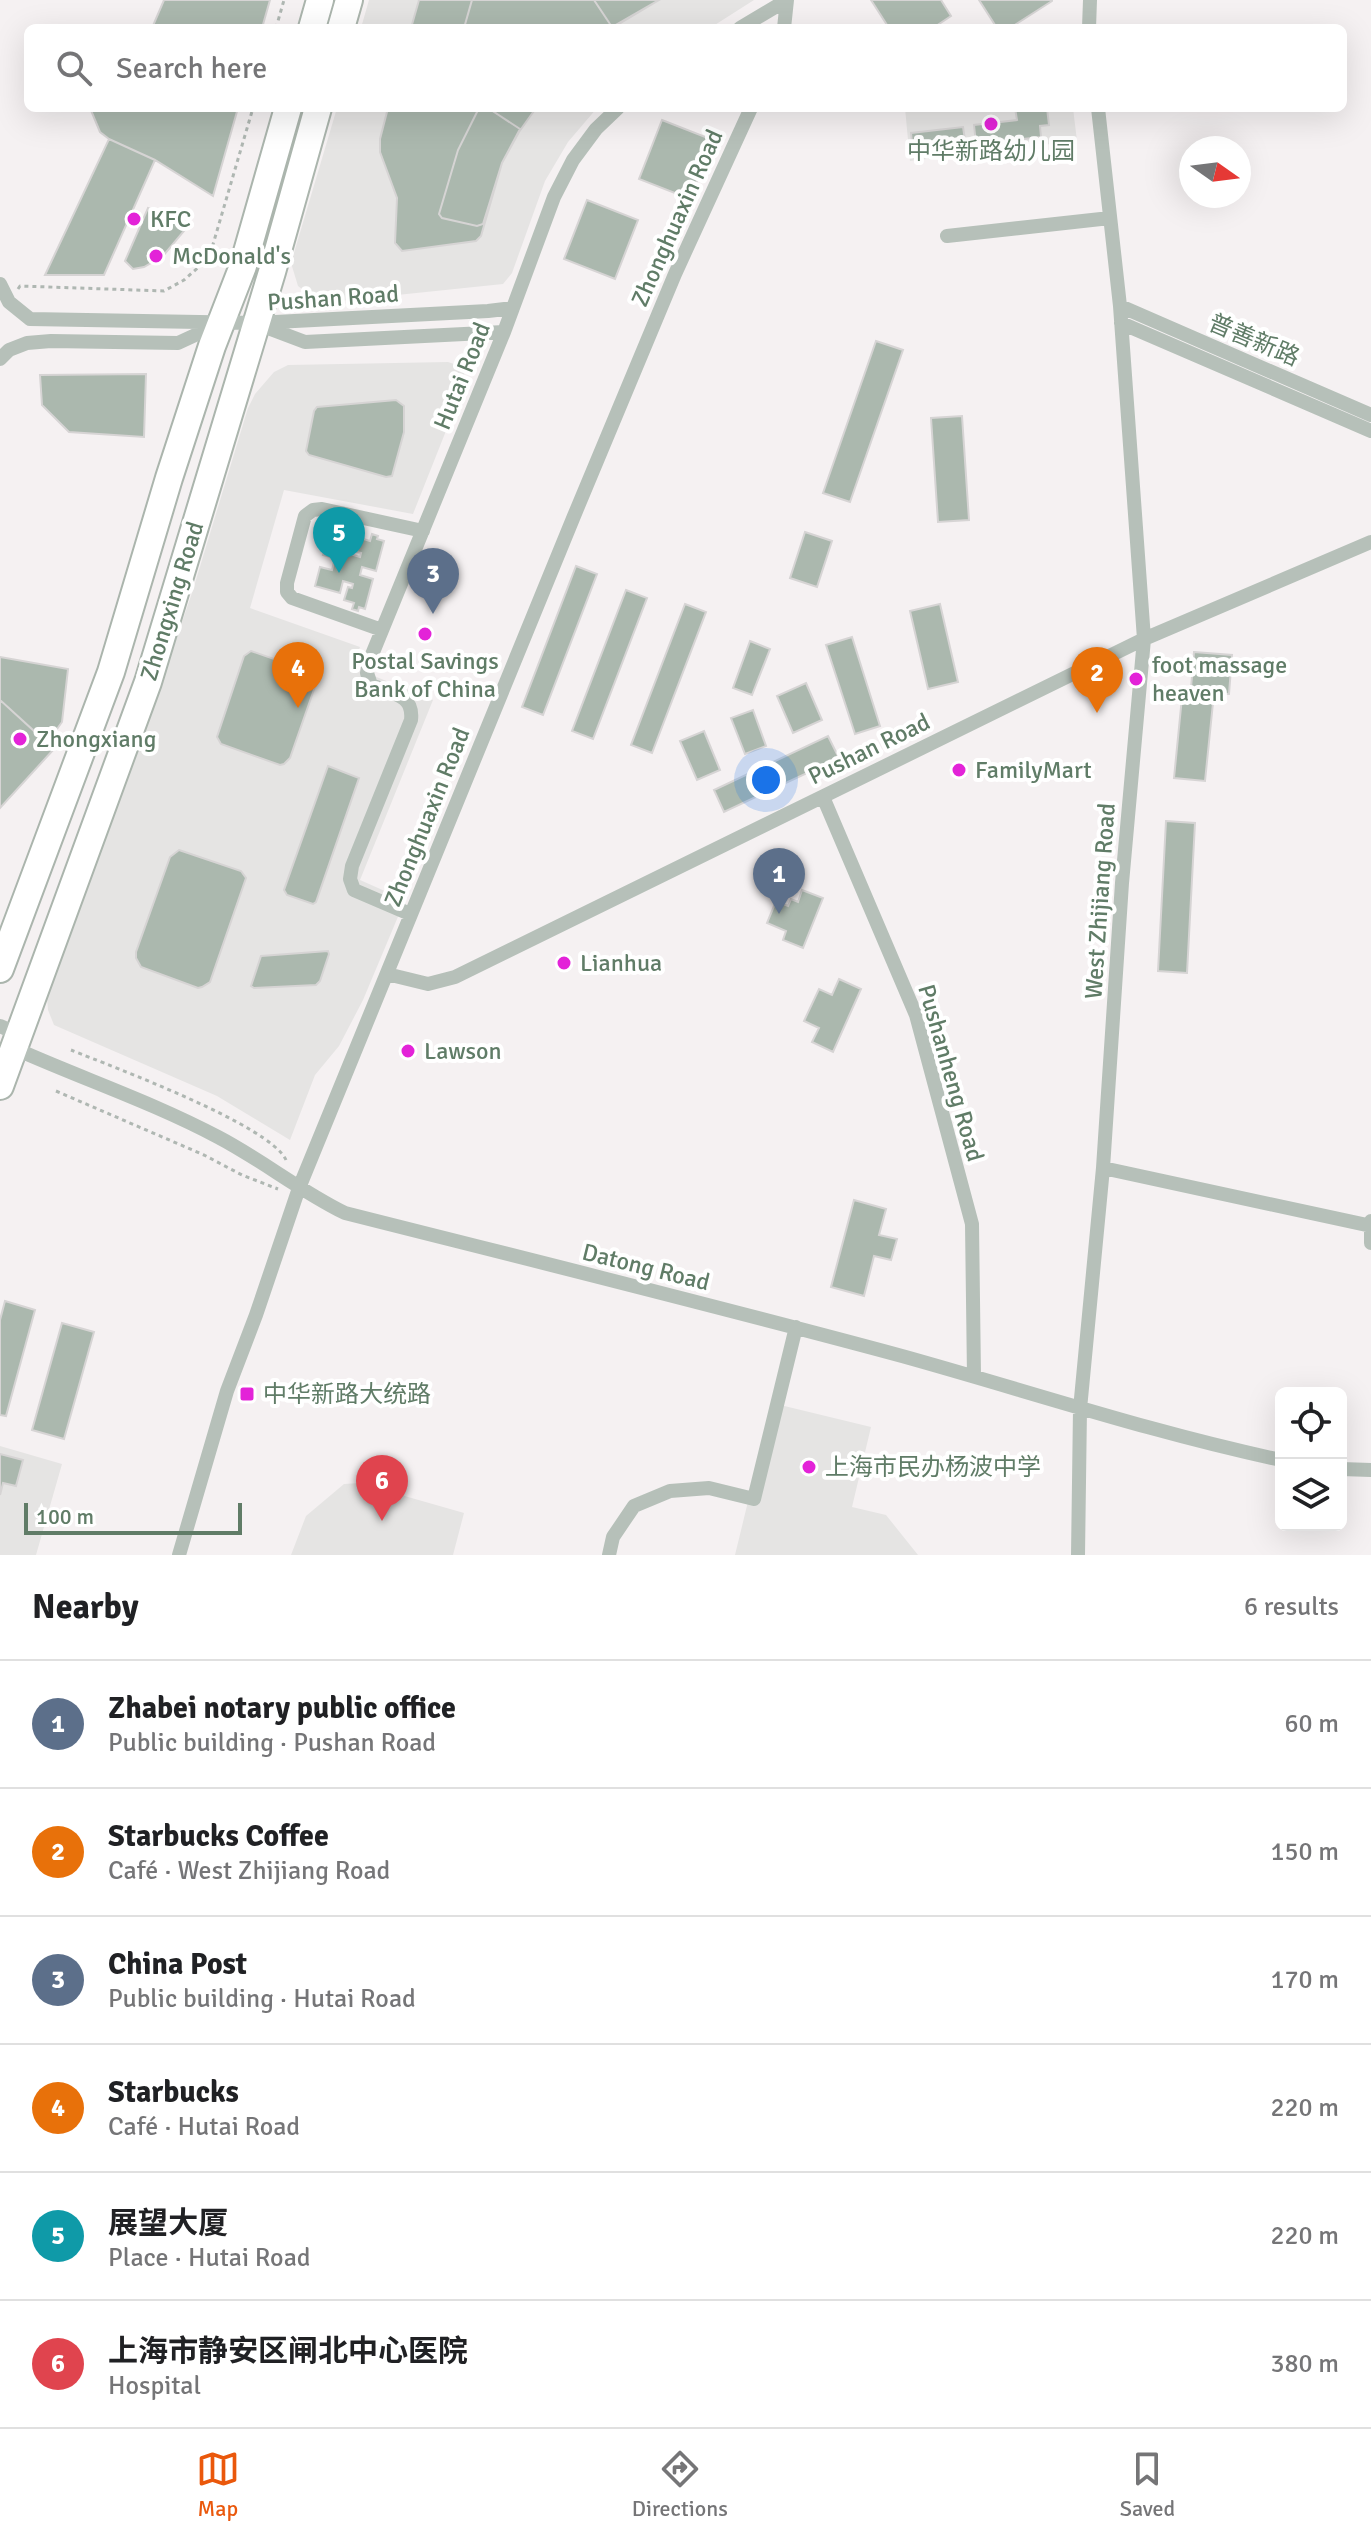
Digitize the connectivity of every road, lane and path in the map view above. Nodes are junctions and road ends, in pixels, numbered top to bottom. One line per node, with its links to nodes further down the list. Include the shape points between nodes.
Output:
1 (284, 0): 7 (path)
2 (320, 0): 8 (main road)
3 (349, 0): 9 (main road)
4 (787, 0): 10 (street); 11 (street)
5 (1079, 0): 12 (street)
6 (1090, 0): 13 (street)
7 (277, 24)
8 (313, 24)
9 (342, 24)
10 (747, 24)
11 (784, 24)
12 (1088, 24)
13 (1089, 24)
14 (252, 112): 23 (path, via 209,258 184,280 164,291 20,286)
15 (287, 112): 26 (main road, Zhongxing Road)
16 (317, 112): 27 (main road, Zhongxing Road)
17 (614, 112): 25 (street, Hutai Road, via 573,160)
18 (749, 112): 38 (street, Zhonghuaxin Road, via 651,331)
19 (1098, 112): 20 (street, West Zhijiang Road)
20 (1110, 218): 21 (street); 24 (street, West Zhijiang Road)
21 (947, 236)
22 (0, 284): 23 (street)
23 (5, 301): 26 (street, via 30,319)
24 (1120, 306): 28 (street, West Zhijiang Road); 31 (street, 普善新路)
25 (513, 308): 27 (street, Pushan Road); 29 (street, Hutai Road)
26 (223, 323): 27 (street); 30 (street, via 178,343 27,343); 39 (main road, Zhongxing Road, via 169,478 111,672)
27 (256, 323): 29 (street, Pushan Road, via 305,342); 41 (main road, Zhongxing Road, via 148,682)
28 (1121, 323): 32 (street, 普善新路); 36 (street, West Zhijiang Road)
29 (504, 332): 33 (street, Hutai Road)
30 (0, 359)
31 (1371, 415)
32 (1371, 431)
33 (423, 531): 35 (street, Hutai Road); 35 (street, via 322,509 305,516 287,592)
34 (1371, 542): 36 (street, Pushan Road)
35 (382, 630): 38 (street, Hutai Road, via 367,673 371,685 408,701 411,720 350,879 354,890)
36 (1144, 639): 37 (street, Pushan Road); 46 (street, West Zhijiang Road)
37 (823, 797): 40 (street, Pushan Road, via 455,977 428,984); 52 (street, Pushanheng Road, via 916,1015 972,1224)
38 (410, 914): 40 (street, Zhonghuaxin Road)
39 (0, 969)
40 (387, 974): 48 (street, Zhonghuaxin Road)
41 (10, 1046): 43 (main road, Zhongxing Road); 48 (street, Datong Road, via 213,1135)
42 (71, 1050): 45 (path, via 180,1095)
43 (0, 1086)
44 (56, 1091): 47 (path)
45 (267, 1141)
46 (1103, 1168): 49 (street); 53 (street, West Zhijiang Road)
47 (242, 1175)
48 (299, 1188): 51 (street, Datong Road, via 345,1213); 57 (street, Zhonghuaxin Road, via 227,1391)
49 (1371, 1225): 50 (street)
50 (1371, 1243)
51 (796, 1327): 52 (street, Datong Road); 58 (street, via 754,1499 709,1488 670,1491 634,1506 613,1537)
52 (974, 1376): 53 (street, Datong Road)
53 (1080, 1409): 54 (street, Datong Road); 59 (street, West Zhijiang Road)
54 (1277, 1459)
55 (1347, 1469): 56 (street)
56 (1371, 1470)
57 (179, 1555)
58 (609, 1555)
59 (1078, 1555)

